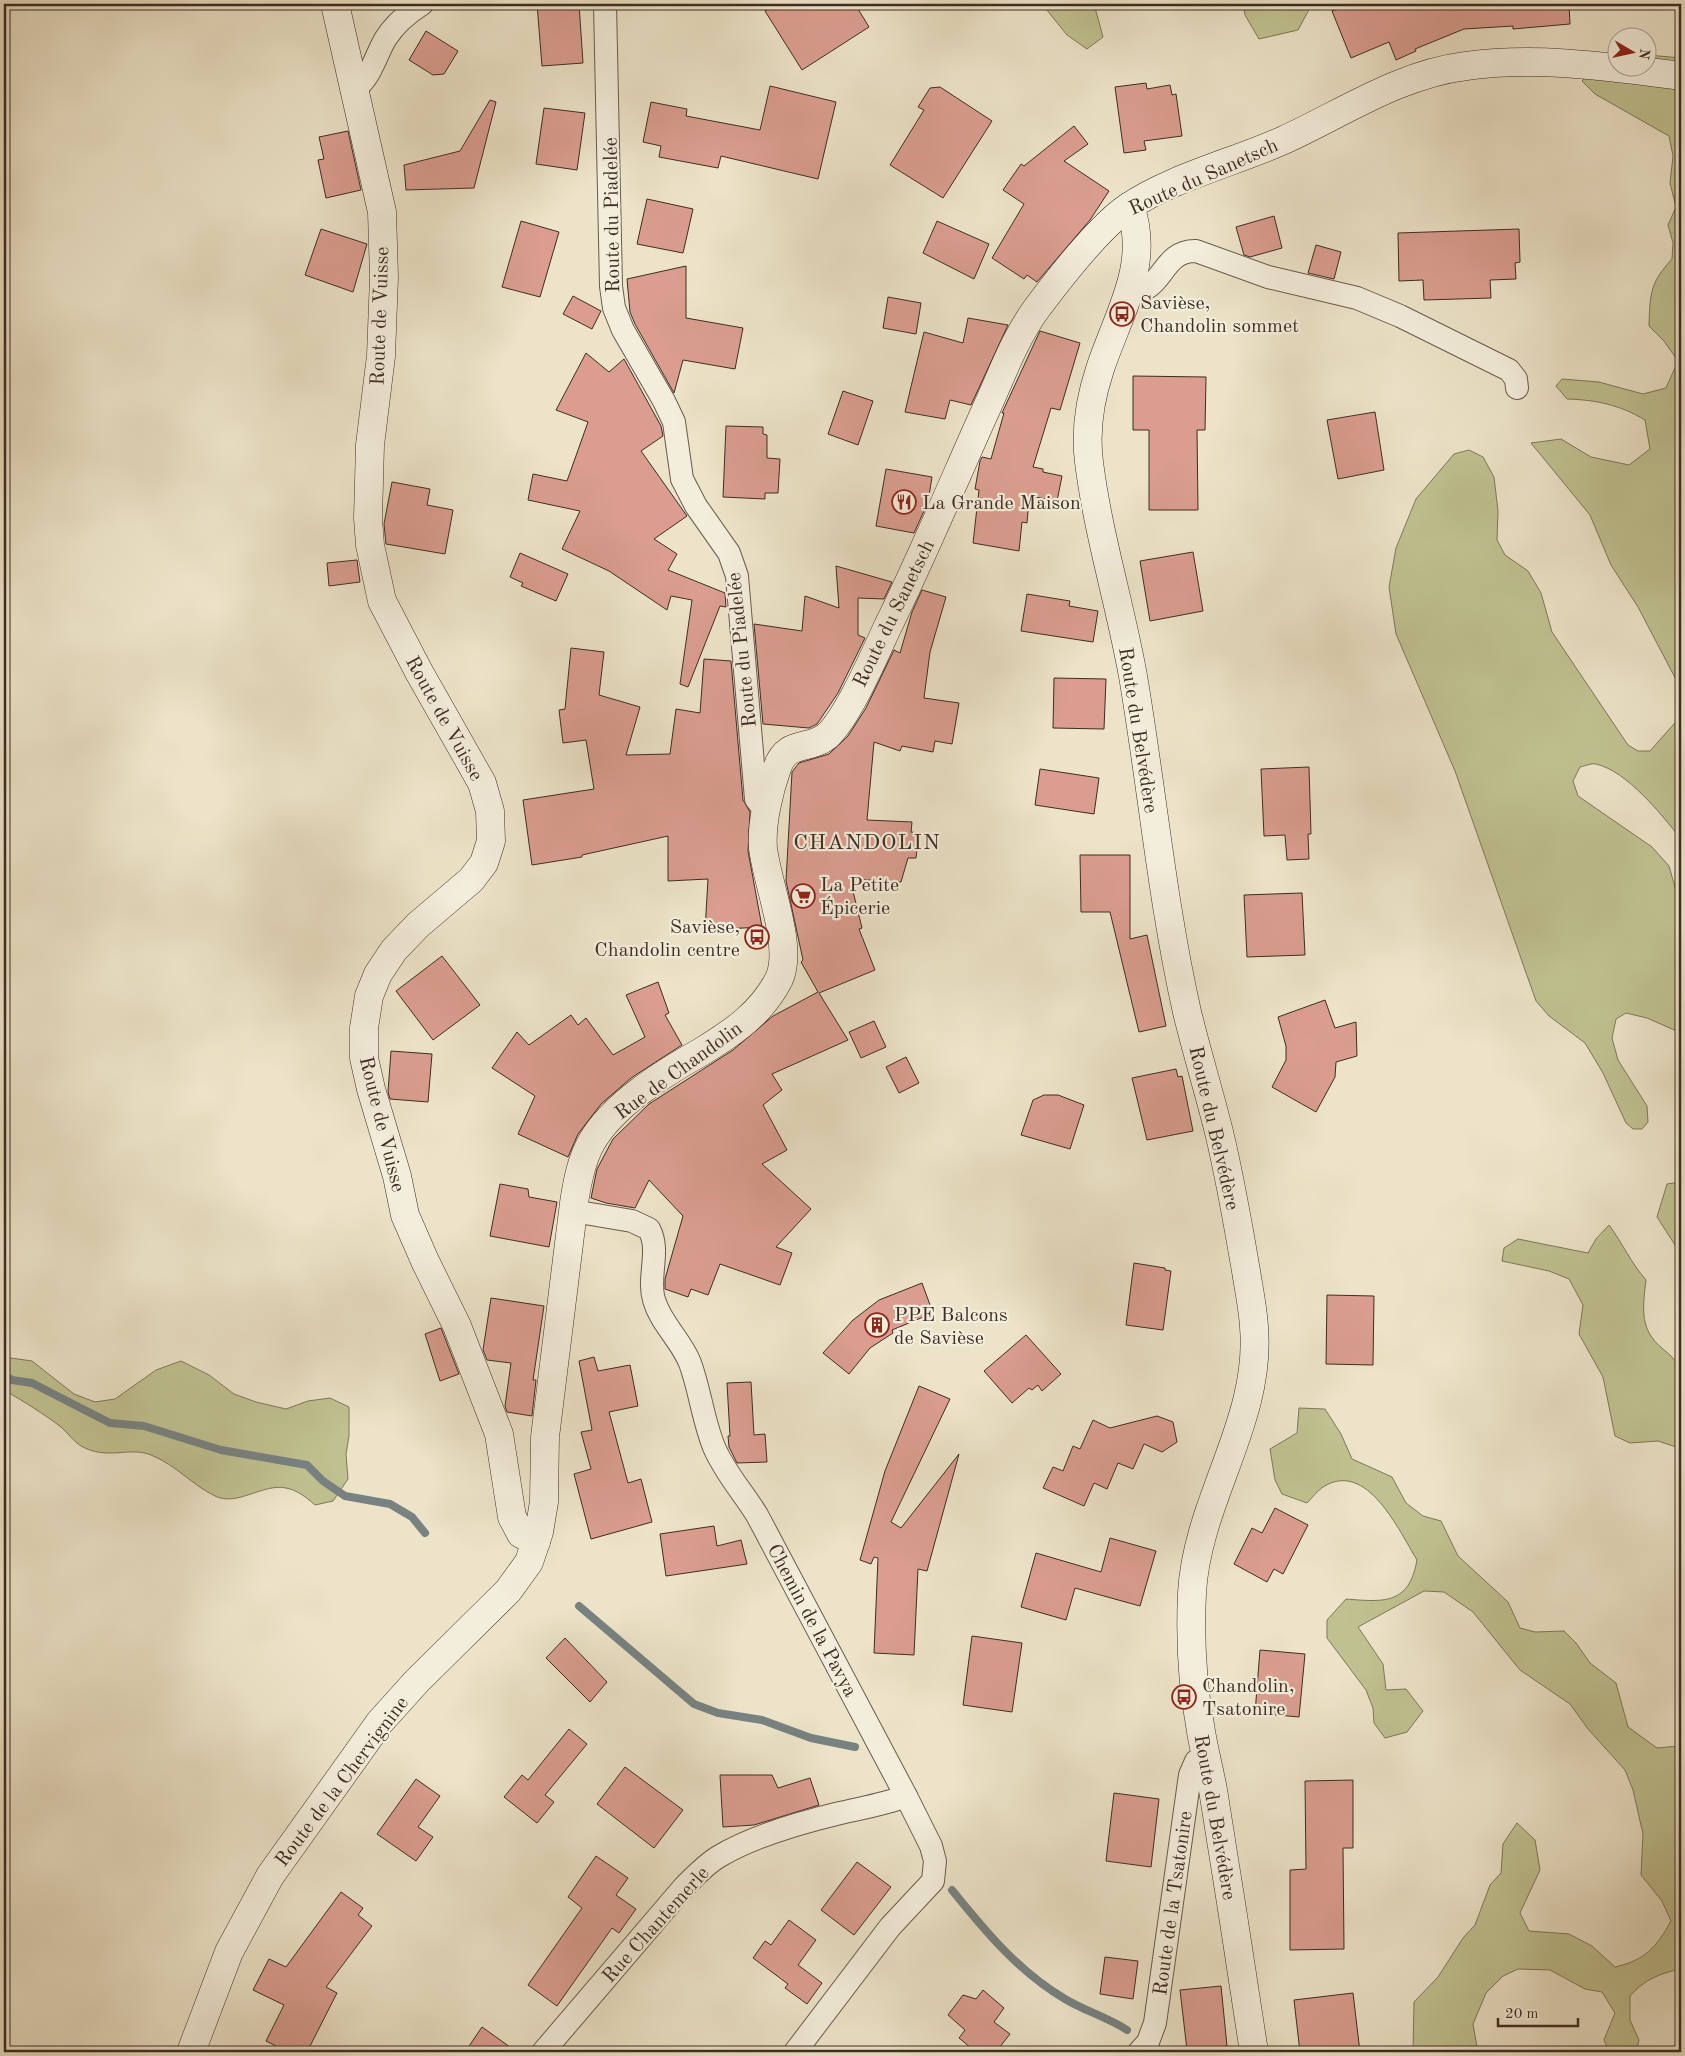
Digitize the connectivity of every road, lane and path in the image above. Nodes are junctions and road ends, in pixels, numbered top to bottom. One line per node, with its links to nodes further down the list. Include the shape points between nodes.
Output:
1 (335, 4): 5 (street, Route de Vuisse)
2 (422, 4): 5 (street, via 402,19 386,38 366,80)
3 (605, 4): 9 (street, Route du Piadelée, via 614,308 674,422 682,479 696,506 729,553 737,576 756,799)
4 (1681, 76): 6 (street, Route du Sanetsch, via 1539,62 1468,65 1440,70 1408,80 1286,139 1184,180)
5 (353, 90): 11 (street, Route de Vuisse, via 382,212 384,277 381,356 370,445 370,545 382,601 482,783 490,811 491,841 484,862 471,880 418,925 394,950 378,974 369,996 364,1058 405,1215 457,1326 498,1434 512,1517 518,1530)
6 (1130, 206): 7 (street, Route du Belvédère, via 1137,229 1138,256); 9 (street, Route du Sanetsch, via 1108,224 1058,281 1021,332 862,679 830,733 819,741 797,746 784,755 776,769)
7 (1129, 291): 8 (street, via 1150,287 1173,257 1185,251 1196,251 1268,277 1357,298 1400,316 1509,370); 12 (street, Route du Belvédère, via 1094,387 1089,418 1089,462 1133,676 1170,927 1192,1034 1220,1136 1254,1328 1252,1377 1243,1418 1204,1522 1194,1567 1193,1660 1199,1723)
8 (1518, 388)
9 (766, 812): 10 (street, Rue de Chandolin, via 765,861 785,955 778,980 752,1017 648,1086 604,1124 591,1142 582,1164)
10 (573, 1211): 11 (street, Rue de Chandolin, via 545,1437 544,1502); 13 (street, Chemin de la Pavya, via 632,1221 649,1229 654,1242 653,1298 658,1312 690,1363 714,1446 727,1473 757,1514)
11 (536, 1542): 14 (street, Route de la Chervignine, via 529,1562 516,1582 380,1722 270,1876 229,1952)
12 (1207, 1758): 17 (street, Route de la Tsatonire, via 1196,1761 1190,1775 1154,2023 1148,2042); 18 (street, Route du Belvédère)
13 (906, 1796): 15 (street, Rue Chantemerle, via 785,1829 727,1852 709,1863 684,1887); 16 (street, Chemin de la Pavya, via 934,1855 936,1869 933,1881 890,1927)
14 (191, 2052)
15 (543, 2052)
16 (795, 2052)
17 (1139, 2052)
18 (1254, 2052)

